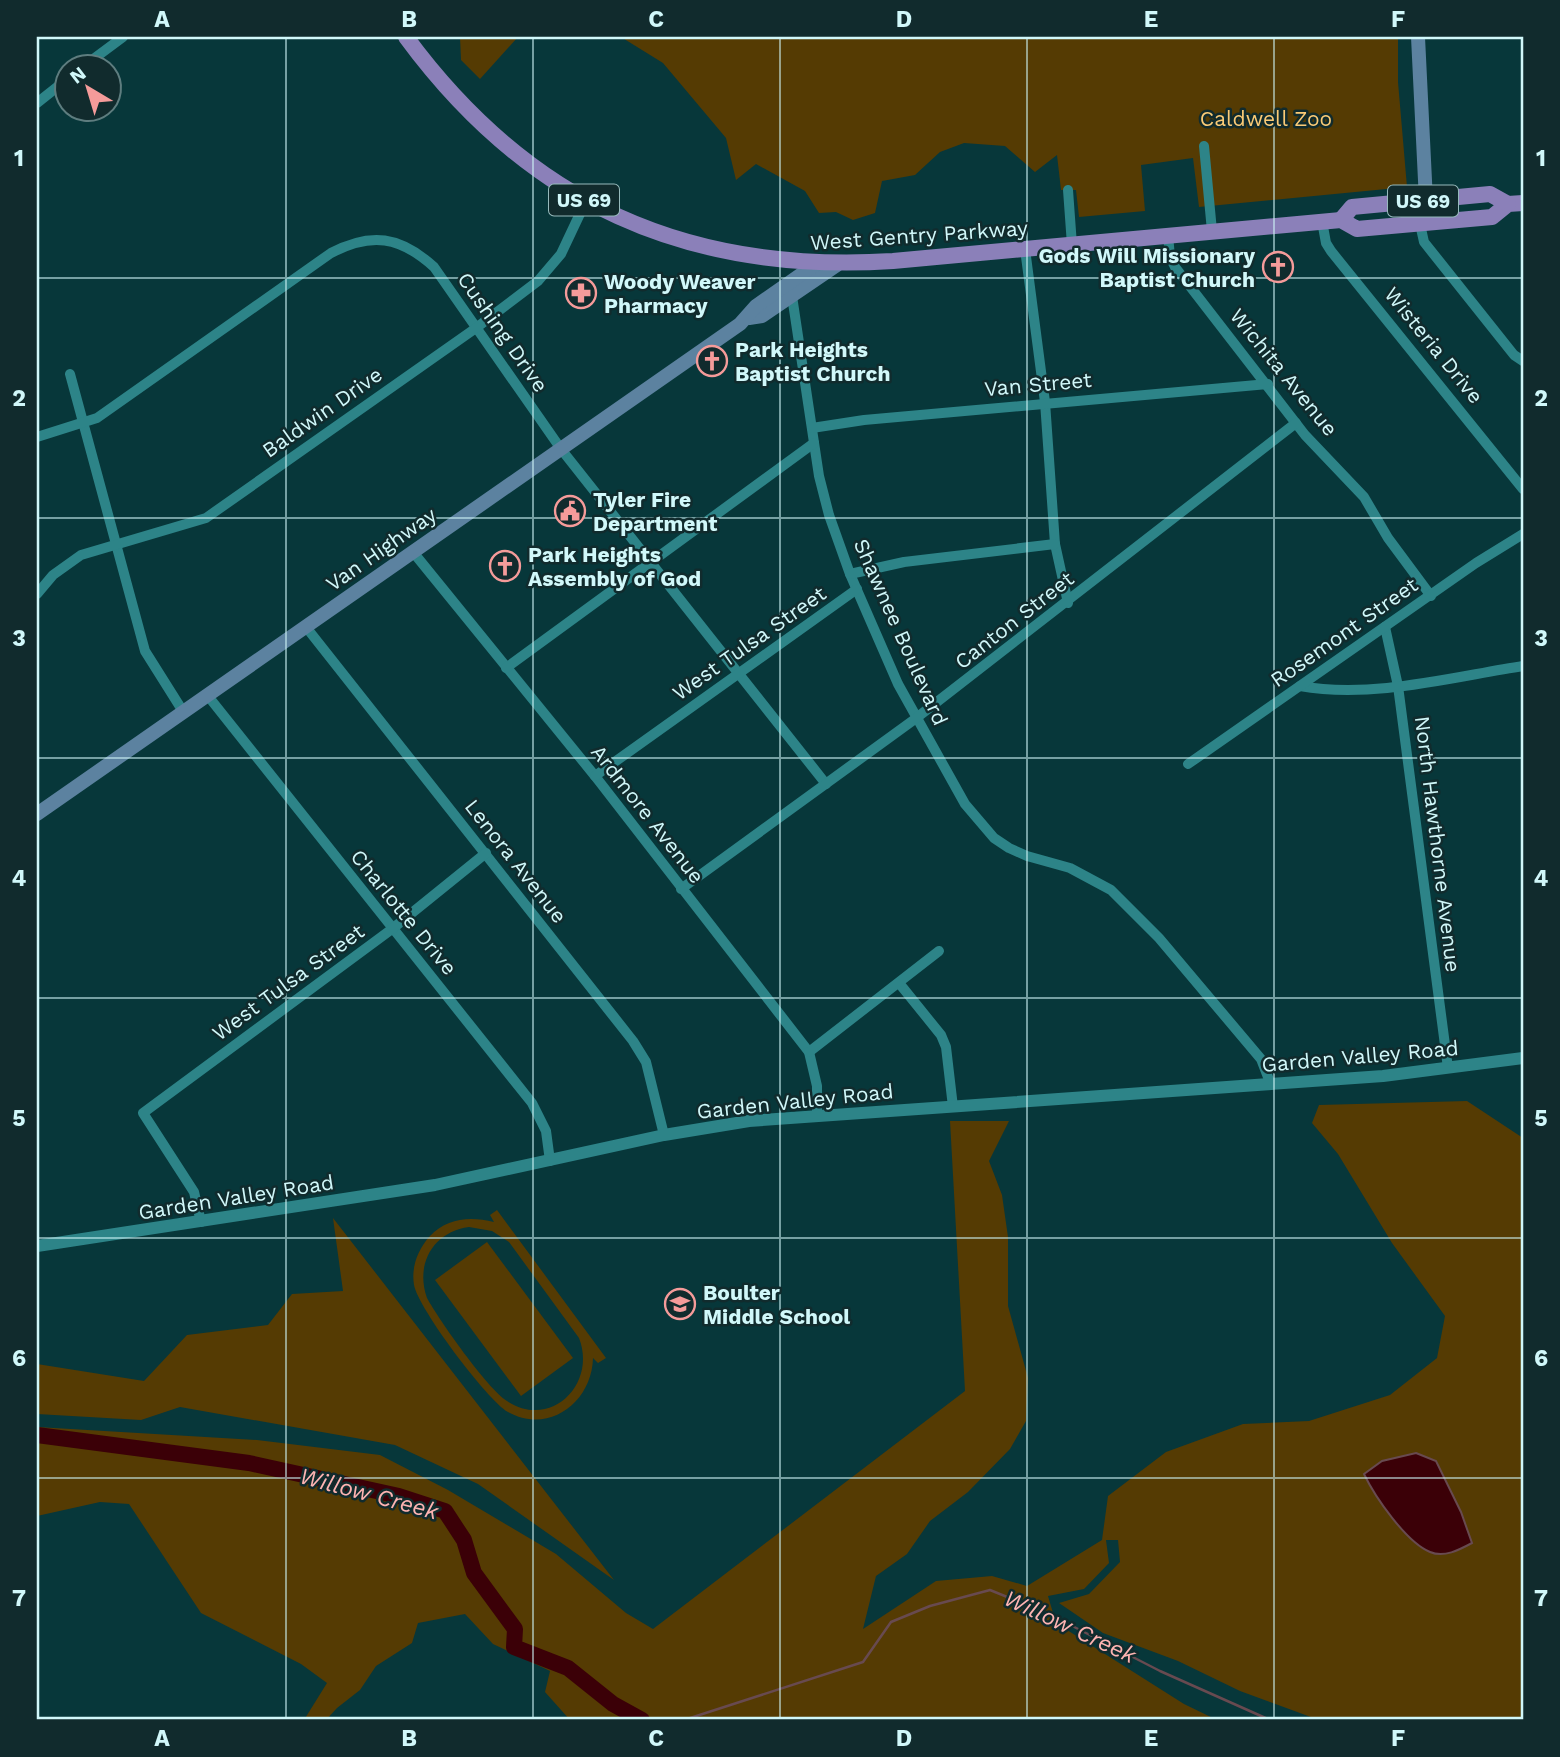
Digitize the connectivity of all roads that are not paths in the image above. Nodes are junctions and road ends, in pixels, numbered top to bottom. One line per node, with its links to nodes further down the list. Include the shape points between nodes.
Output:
1 (123, 37): 4 (street)
2 (406, 37): 9 (main road, West Gentry Parkway / US 69, via 446,88 486,128)
3 (1418, 37): 10 (main road)
4 (103, 52)
5 (52, 91): 6 (street)
6 (37, 103)
7 (1204, 146): 15 (street)
8 (1068, 190): 17 (street)
9 (586, 201): 19 (main road, West Gentry Parkway / US 69, via 695,245 753,258); 23 (street, Baldwin Drive, via 561,254 538,281)
10 (1426, 201): 11 (main road, West Gentry Parkway / US 69, via 1490,194); 12 (main road, West Gentry Parkway / US 69, via 1352,207); 14 (main road)
11 (1515, 203): 14 (main road, West Gentry Parkway / US 69, via 1492,217)
12 (1341, 219): 13 (main road, West Gentry Parkway / US 69); 14 (main road, West Gentry Parkway / US 69, via 1357,229)
13 (1322, 221): 15 (main road, West Gentry Parkway / US 69); 34 (street, Wisteria Drive, via 1331,251)
14 (1420, 224): 24 (street, via 1426,245)
15 (1212, 232): 16 (main road, West Gentry Parkway / US 69)
16 (1168, 235): 17 (main road, West Gentry Parkway / US 69); 26 (street, Wichita Avenue, via 1175,267)
17 (1072, 245): 18 (main road, West Gentry Parkway / US 69)
18 (1026, 249): 20 (main road, West Gentry Parkway / US 69); 27 (street)
19 (816, 264): 20 (main road, West Gentry Parkway / US 69); 22 (main road, Van Highway, via 756,306)
20 (837, 265): 21 (main road, Van Highway)
21 (792, 296): 22 (main road, Van Highway, via 762,316); 30 (street, Shawnee Boulevard)
22 (749, 318): 33 (main road, Van Highway)
23 (476, 328): 29 (street, Cushing Drive, via 422,256 368,238 331,253); 33 (street, Cushing Drive); 37 (street, Baldwin Drive, via 206,518)
24 (1523, 361)
25 (70, 374): 29 (street)
26 (1268, 384): 27 (street, Van Street); 28 (street, Wichita Avenue)
27 (1045, 402): 30 (street, Van Street); 36 (street)
28 (1296, 423): 43 (street, Wichita Avenue, via 1364,497); 44 (street, Canton Street)
29 (86, 424): 31 (street, Cushing Drive); 37 (street)
30 (812, 428): 32 (street, Shawnee Boulevard)
31 (37, 437)
32 (814, 443): 39 (street); 40 (street, Shawnee Boulevard, via 829,515)
33 (561, 449): 38 (main road, Van Highway); 39 (street, Cushing Drive)
34 (1523, 489)
35 (1523, 534): 43 (street, Rosemont Street)
36 (1055, 544): 40 (street, West Tulsa Street, via 904,562); 44 (street)
37 (116, 545): 42 (street, Baldwin Drive, via 69,562); 53 (street, via 145,651)
38 (414, 552): 45 (main road, Van Highway); 48 (street, Ardmore Avenue)
39 (652, 562): 48 (street); 49 (street, Cushing Drive)
40 (850, 574): 41 (street, Shawnee Boulevard)
41 (857, 589): 49 (street, West Tulsa Street); 54 (street, Shawnee Boulevard)
42 (37, 594)
43 (1431, 596): 46 (street, Rosemont Street)
44 (1068, 603): 54 (street, Canton Street)
45 (306, 626): 52 (main road, Van Highway); 59 (street, Lenora Avenue)
46 (1385, 627): 50 (street, Rosemont Street); 51 (street, North Hawthorne Avenue)
47 (1523, 666): 51 (street)
48 (506, 668): 56 (street, Ardmore Avenue)
49 (740, 672): 56 (street, West Tulsa Street); 57 (street, Cushing Drive)
50 (1300, 686): 51 (street, via 1321,690); 55 (street, Rosemont Street)
51 (1398, 686): 66 (street, North Hawthorne Avenue)
52 (208, 696): 53 (main road, Van Highway); 61 (street, Charlotte Drive)
53 (184, 713): 58 (main road, Van Highway)
54 (915, 719): 57 (street, Canton Street); 67 (street, Shawnee Boulevard, via 978,822 1009,848 1090,877 1129,906 1261,1059)
55 (1188, 764)
56 (595, 776): 60 (street, Ardmore Avenue)
57 (827, 784): 60 (street, Canton Street)
58 (37, 814)
59 (486, 853): 61 (street, West Tulsa Street); 70 (street, Lenora Avenue, via 633,1041 646,1062)
60 (681, 889): 64 (street, Ardmore Avenue)
61 (392, 929): 71 (street, Charlotte Drive, via 532,1103 546,1131); 72 (street, West Tulsa Street, via 143,1113 194,1192)
62 (939, 951): 63 (street)
63 (899, 983): 64 (street); 68 (street, via 941,1035)
64 (809, 1052): 69 (street, Ardmore Avenue, via 817,1086)
65 (1523, 1058): 66 (street, Garden Valley Road)
66 (1448, 1068): 67 (street, Garden Valley Road)
67 (1271, 1084): 68 (street, Garden Valley Road)
68 (953, 1107): 69 (street, Garden Valley Road)
69 (817, 1115): 70 (street, Garden Valley Road)
70 (664, 1135): 71 (street, Garden Valley Road)
71 (550, 1161): 72 (street, Garden Valley Road, via 435,1185)
72 (201, 1222): 73 (street, Garden Valley Road)
73 (37, 1246)

